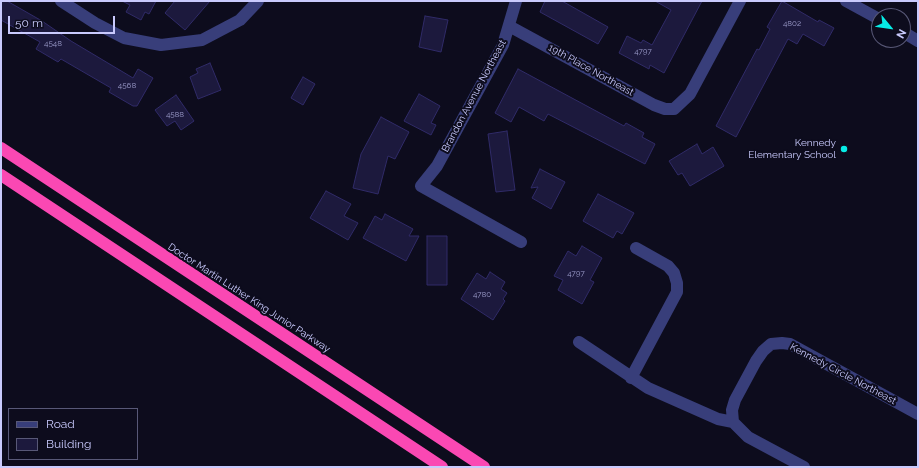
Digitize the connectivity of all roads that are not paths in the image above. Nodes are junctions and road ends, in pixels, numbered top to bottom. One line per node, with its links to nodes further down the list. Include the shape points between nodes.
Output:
1 (61, 1): 2 (street, via 124,38 161,45 202,40 240,20)
2 (258, 1)
3 (516, 1): 7 (street, Brandon Avenue Northeast)
4 (740, 1): 7 (street, 19th Place Northeast, via 690,94 674,109 654,105)
5 (846, 1): 6 (street)
6 (871, 15)
7 (509, 26): 10 (street, Brandon Avenue Northeast, via 503,46 441,160 421,186)
8 (1, 148): 17 (highway, Doctor Martin Luther King Junior Parkway)
9 (1, 175): 16 (highway)
10 (521, 242)
11 (636, 248): 13 (street, via 668,266 678,283 677,292)
12 (579, 342): 13 (street)
13 (632, 378): 15 (street, via 654,391 711,416)
14 (918, 414): 15 (street, Kennedy Circle Northeast, via 790,344 782,343 770,344 756,361 735,400 732,410)
15 (733, 422): 18 (street, via 748,437)
16 (442, 467)
17 (484, 467)
18 (804, 467)

